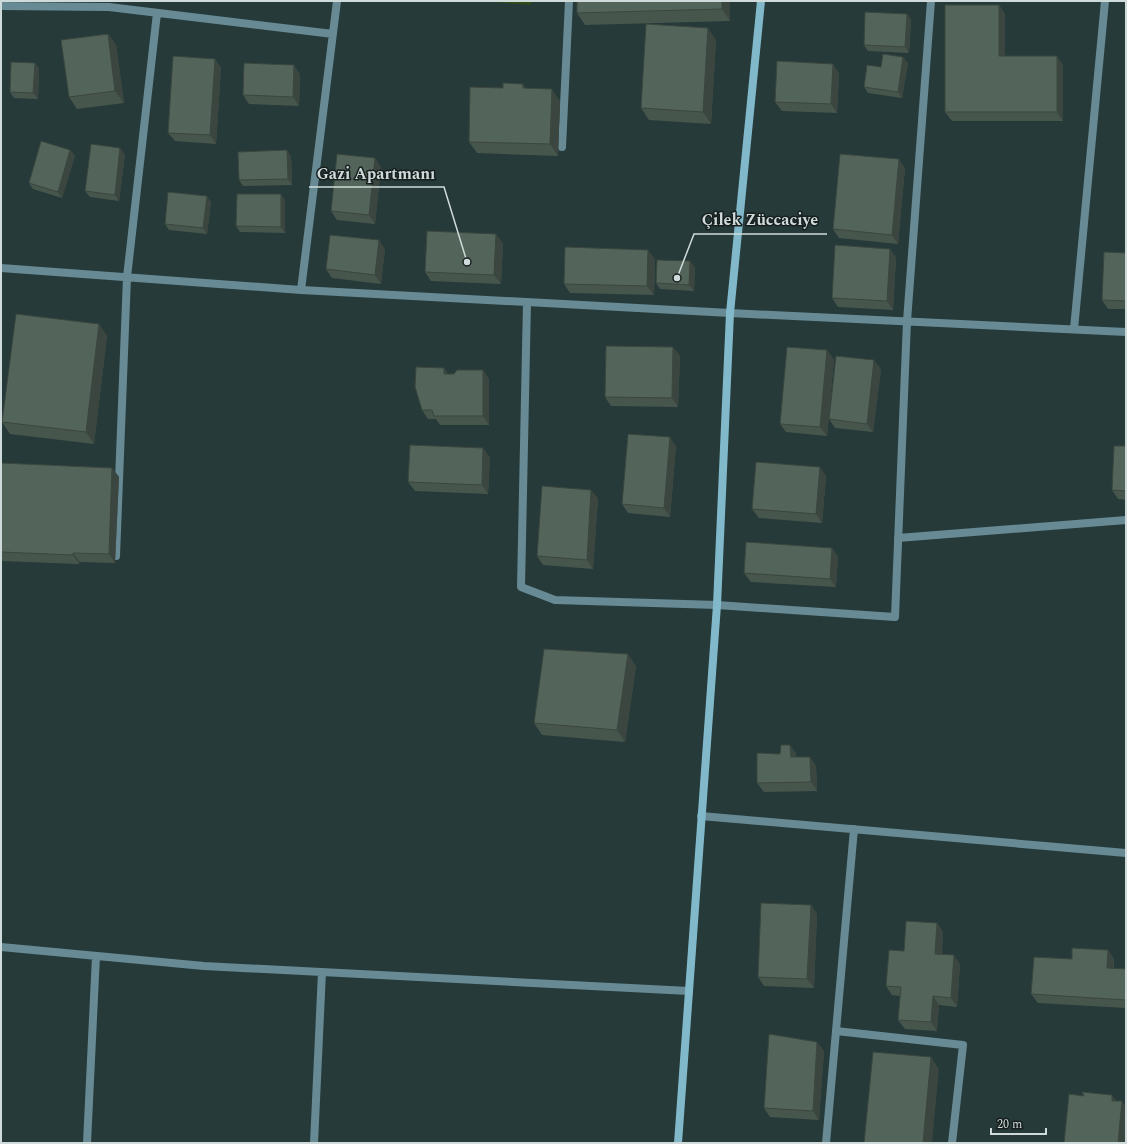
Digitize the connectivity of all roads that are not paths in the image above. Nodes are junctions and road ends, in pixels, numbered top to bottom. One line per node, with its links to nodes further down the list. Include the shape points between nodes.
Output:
1 (337, 1): 8 (street)
2 (569, 1): 9 (street)
3 (761, 1): 14 (main road)
4 (931, 1): 15 (street)
5 (1105, 1): 16 (street)
6 (1, 6): 7 (street, via 109,7)
7 (157, 13): 8 (street); 11 (street)
8 (333, 34): 12 (street)
9 (562, 147)
10 (1, 268): 11 (street)
11 (127, 277): 12 (street); 20 (street)
12 (301, 290): 13 (street)
13 (527, 302): 14 (street); 21 (street, via 521,587 555,600)
14 (730, 313): 15 (street); 21 (main road)
15 (907, 321): 16 (street); 19 (street)
16 (1074, 329): 17 (street)
17 (1126, 332)
18 (1126, 520): 19 (street)
19 (898, 538): 21 (street, via 895,617)
20 (116, 556)
21 (717, 605): 22 (main road)
22 (701, 816): 23 (street); 28 (main road)
23 (854, 829): 24 (street); 29 (street)
24 (1126, 853)
25 (1, 947): 26 (street)
26 (96, 956): 27 (street, via 204,966); 30 (street)
27 (322, 972): 28 (street); 31 (street)
28 (689, 991): 32 (main road)
29 (836, 1031): 33 (street); 34 (street, via 963,1045)
30 (87, 1143)
31 (314, 1143)
32 (678, 1143)
33 (826, 1143)
34 (952, 1143)

